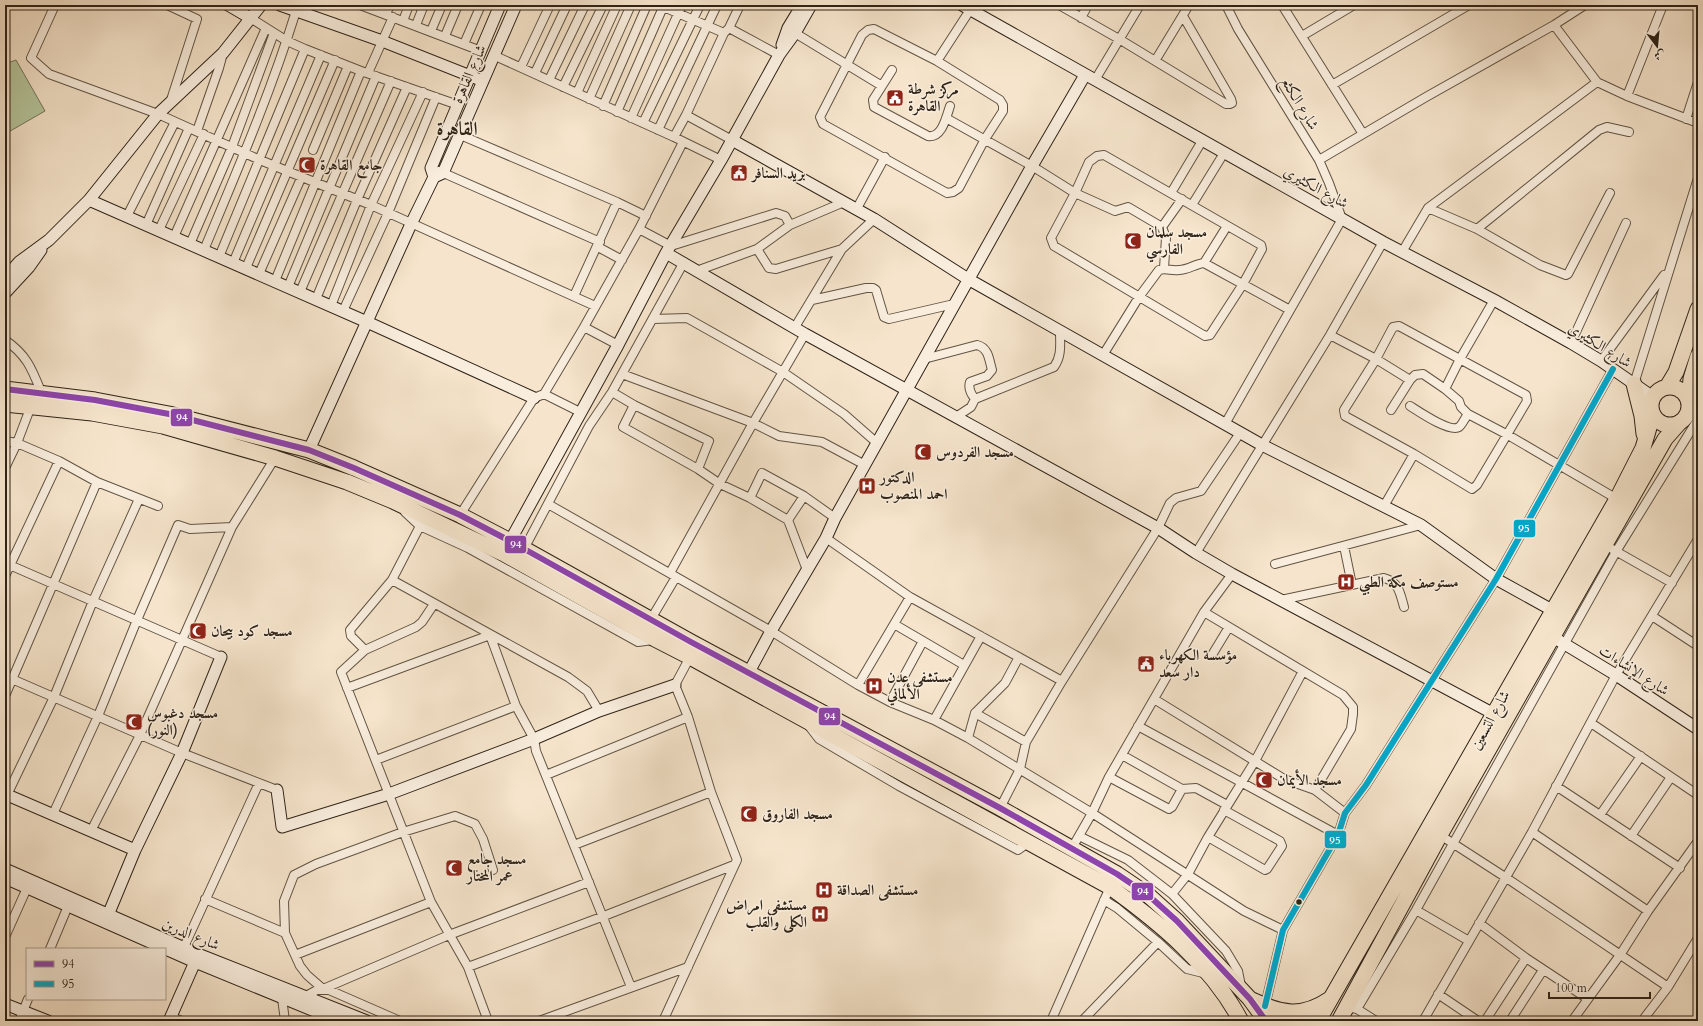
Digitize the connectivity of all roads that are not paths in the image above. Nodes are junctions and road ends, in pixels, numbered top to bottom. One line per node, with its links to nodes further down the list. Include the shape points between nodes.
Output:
1 (55, 5): 99 (street, via 31,58 49,74)
2 (167, 5): 94 (street, via 197,19)
3 (228, 5): 45 (street)
4 (261, 5): 45 (street)
5 (280, 5): 41 (street)
6 (360, 5): 39 (street)
7 (390, 5): 43 (street)
8 (409, 5): 48 (street)
9 (424, 5): 49 (street)
10 (442, 5): 53 (street)
11 (458, 5): 57 (street)
12 (481, 5): 62 (street)
13 (500, 5): 64 (street, شارع القاهرة)
14 (516, 5): 67 (street, شارع القاهرة)
15 (550, 5): 74 (street)
16 (567, 5): 77 (street)
17 (585, 5): 80 (street)
18 (603, 5): 88 (street)
19 (617, 5): 90 (street)
20 (631, 5): 93 (street)
21 (647, 5): 96 (street)
22 (682, 5): 42 (street)
23 (700, 5): 47 (street)
24 (718, 5): 51 (street)
25 (740, 5): 54 (street)
26 (802, 5): 68 (street, via 788,28)
27 (811, 5): 56 (street)
28 (1059, 5): 46 (street)
29 (1088, 5): 46 (street)
30 (1140, 5): 59 (street)
31 (1189, 5): 44 (street)
32 (1226, 5): 125 (street, شارع الكثع)
33 (1282, 5): 58 (street)
34 (1354, 5): 58 (street)
35 (1469, 5): 85 (street)
36 (1585, 5): 50 (street)
37 (1662, 5): 91 (street)
38 (662, 6): 42 (street); 98 (street)
39 (373, 7): 43 (street)
40 (966, 7): 70 (street); 79 (street, شارع الكثيري)
41 (296, 10): 60 (street); 61 (street)
42 (678, 13): 47 (street); 101 (street)
43 (389, 16): 48 (street); 61 (street)
44 (1183, 16): 71 (street); 71 (street, via 1232,102 1226,104)
45 (252, 18): 52 (street); 65 (street)
46 (1081, 18): 59 (street)
47 (693, 19): 51 (street); 105 (street)
48 (403, 21): 49 (street)
49 (416, 25): 53 (street)
50 (1554, 25): 83 (street); 111 (street)
51 (707, 26): 54 (street); 107 (street)
52 (266, 28): 55 (street); 115 (street)
53 (431, 31): 57 (street)
54 (727, 31): 68 (street); 100 (street)
55 (274, 33): 60 (street); 118 (street)
56 (795, 33): 68 (street); 72 (street)
57 (445, 36): 62 (street)
58 (1302, 36): 85 (street)
59 (1119, 39): 71 (street); 79 (street)
60 (286, 41): 63 (street); 120 (street)
61 (382, 41): 76 (street); 78 (street)
62 (464, 44): 64 (street)
63 (305, 49): 66 (street); 123 (street)
64 (481, 51): 78 (street, شارع القاهرة)
65 (223, 53): 94 (street); 108 (street, via 220,68)
66 (321, 55): 69 (street); 126 (street)
67 (493, 55): 74 (street); 82 (street, شارع القاهرة)
68 (779, 55): 114 (street)
69 (334, 60): 73 (street); 128 (street)
70 (937, 61): 72 (street, via 874,29 862,35); 113 (street, via 1000,100 1003,111)
71 (1155, 61)
72 (848, 65): 86 (street); 122 (street, via 820,117 821,121)
73 (348, 66): 76 (street); 119 (street)
74 (521, 67): 77 (street)
75 (892, 70): 86 (street)
76 (368, 73): 81 (street); 132 (street); 133 (street)
77 (535, 73): 80 (street)
78 (470, 75): 82 (street); 95 (street, شارع القاهرة)
79 (1090, 78): 116 (street, شارع الكثيري); 127 (street)
80 (549, 80): 88 (street)
81 (391, 81): 87 (street); 137 (street)
82 (483, 81): 110 (street, شارع القاهرة)
83 (1597, 82): 91 (street); 145 (street)
84 (1698, 82): 103 (street)
85 (1332, 85): 111 (street)
86 (882, 86): 102 (street, via 873,100 874,107 928,136 938,134)
87 (407, 87): 89 (street); 140 (street)
88 (563, 87): 90 (street)
89 (423, 92): 92 (street); 143 (street)
90 (577, 93): 93 (street)
91 (1626, 96): 103 (street)
92 (436, 97): 95 (street); 147 (street)
93 (589, 99): 96 (street)
94 (171, 103): 99 (street)
95 (458, 105): 129 (street, شارع القاهرة)
96 (604, 106): 98 (street)
97 (950, 106): 102 (street)
98 (617, 112): 101 (street)
99 (158, 114): 104 (street); 139 (street)
100 (686, 115): 112 (street); 114 (street)
101 (631, 118): 105 (street)
102 (946, 118): 113 (street)
103 (1686, 118): 106 (street)
104 (175, 122): 108 (street); 148 (street)
105 (643, 123): 107 (street)
106 (1698, 123)
107 (658, 130): 112 (street)
108 (196, 131): 115 (street); 154 (street); 160 (street)
109 (1629, 132): 159 (street, via 1607,127 1599,130)
110 (458, 134): 129 (street, شارع القاهرة); 141 (street)
111 (1362, 134): 125 (street)
112 (674, 137): 117 (street)
113 (985, 139): 122 (street, via 959,188 953,192 947,193); 127 (street)
114 (732, 140): 124 (street); 142 (street)
115 (218, 141): 118 (street); 161 (street)
116 (1202, 141): 121 (street, شارع الكثيري); 135 (street)
117 (683, 142): 124 (street); 149 (street)
118 (232, 147): 120 (street); 164 (street)
119 (313, 150)
120 (244, 153): 123 (street); 168 (street)
121 (1224, 153): 144 (street); 151 (street, شارع الكثيري)
122 (886, 158): 146 (street)
123 (260, 160): 126 (street); 171 (street)
124 (721, 160): 169 (street)
125 (1319, 160): 151 (street, شارع الكثع)
126 (274, 165): 128 (street); 174 (street)
127 (1032, 166): 134 (street); 182 (street)
128 (288, 170): 130 (street); 176 (street)
129 (436, 172): 153 (street); 165 (street)
130 (302, 176): 132 (street); 180 (street)
131 (1698, 178): 178 (street)
132 (317, 183): 133 (street); 183 (street)
133 (330, 188): 137 (street); 185 (street)
134 (1075, 193): 135 (street, via 1088,162 1104,155); 157 (street, via 1115,211 1128,207); 189 (street, via 1051,238 1054,246)
135 (1171, 193): 138 (street)
136 (1610, 193): 159 (street, via 1566,275 1540,265)
137 (343, 194): 140 (street); 186 (street)
138 (1182, 199): 144 (street); 157 (street)
139 (89, 200): 148 (street); 162 (street)
140 (357, 200): 143 (street); 190 (street)
141 (617, 202): 149 (street); 165 (street)
142 (844, 202): 146 (street); 155 (street)
143 (371, 205): 147 (street); 194 (street)
144 (1192, 206): 156 (street)
145 (1428, 208): 159 (street); 170 (street)
146 (856, 210): 150 (street)
147 (388, 213): 153 (street); 198 (street)
148 (127, 216): 154 (street)
149 (646, 216): 158 (street)
150 (874, 219): 167 (street); 182 (street)
151 (1342, 219): 163 (street, شارع الكثيري); 197 (street)
152 (1626, 223): 207 (street)
153 (411, 224): 188 (street); 200 (street)
154 (146, 225): 160 (street)
155 (790, 225): 166 (street); 169 (street, via 785,216 776,213)
156 (1227, 226): 175 (street); 184 (street, via 1262,247)
157 (1162, 227): 177 (street, via 1166,238)
158 (639, 229): 169 (street); 172 (street)
159 (1477, 229)
160 (159, 230): 161 (street)
161 (174, 237): 164 (street)
162 (48, 240): 181 (street, via 20,262); 187 (street, via 29,267)
163 (1383, 242): 170 (street, شارع الكثيري); 205 (street)
164 (190, 244): 168 (street)
165 (599, 245): 172 (street); 188 (street)
166 (757, 249): 167 (street, via 769,268 776,269); 179 (street)
167 (842, 249): 191 (street)
168 (204, 250): 171 (street)
169 (668, 250): 173 (street); 208 (street)
170 (1402, 252): 192 (street, شارع الكثيري)
171 (219, 257): 174 (street)
172 (622, 260): 195 (street)
173 (684, 262): 179 (street); 199 (street)
174 (233, 263): 176 (street)
175 (1204, 263): 177 (street, via 1179,270); 184 (street)
176 (246, 268): 180 (street)
177 (1164, 268): 189 (street, via 1159,270)
178 (1668, 269): 214 (street); 219 (street)
179 (699, 270): 202 (street)
180 (259, 274): 183 (street)
181 (5, 278)
182 (968, 279): 193 (street); 203 (street)
183 (275, 281): 185 (street)
184 (1243, 284): 189 (street, via 1208,336); 197 (street)
185 (288, 287): 186 (street)
186 (300, 292): 190 (street)
187 (5, 293)
188 (574, 296): 195 (street)
189 (1139, 297): 209 (street)
190 (316, 299): 194 (street)
191 (812, 300): 193 (street, via 872,288 876,290 884,318 889,319); 202 (street)
192 (1494, 300): 207 (street, شارع الكثيري); 212 (street)
193 (954, 304): 211 (street)
194 (331, 306): 198 (street)
195 (595, 306): 201 (street)
196 (1698, 309): 220 (highway, via 1676,372)
197 (1290, 310): 240 (street)
198 (343, 311): 200 (street)
199 (653, 319): 216 (street, via 687,318); 217 (street)
200 (367, 322): 226 (street); 248 (street)
201 (584, 327): 208 (street); 226 (street)
202 (795, 327): 204 (street)
203 (1060, 331): 209 (street); 228 (street, via 1060,355 1054,368)
204 (805, 334): 216 (street); 223 (street)
205 (1330, 335): 213 (street); 246 (street)
206 (5, 340): 225 (street, via 15,346 31,365)
207 (1571, 343): 214 (street, شارع الكثيري)
208 (618, 345): 234 (street)
209 (1103, 355): 240 (street)
210 (1698, 356): 237 (highway, via 1691,378)
211 (924, 359): 223 (street); 228 (street, via 977,346 983,347 992,370 987,376 970,382 970,391)
212 (1460, 359): 213 (street, via 1399,326 1393,327); 222 (street); 242 (street, via 1526,395 1527,401)
213 (1376, 360): 218 (street); 249 (street, via 1344,410 1345,416)
214 (1601, 361): 215 (street, شارع الكثيري)
215 (1613, 369): 219 (street, شارع الكثيري); 253 (street)
216 (783, 372): 239 (street); 245 (street, via 844,414)
217 (622, 374): 224 (street); 239 (street)
218 (1410, 380): 222 (street, via 1415,375 1423,374); 233 (street)
219 (1634, 384): 227 (street, شارع الكثيري); 247 (highway, via 1642,416)
220 (1667, 387): 227 (highway, via 1659,390); 237 (highway, via 1677,388 1687,396)
221 (5, 389): 225 (highway)
222 (1445, 389): 235 (street, via 1459,401)
223 (908, 390): 238 (street); 245 (street)
224 (612, 392): 230 (street); 263 (street, via 589,426)
225 (42, 394): 248 (highway, via 95,400 169,414)
226 (539, 396): 234 (street); 267 (street)
227 (1653, 397): 236 (highway)
228 (975, 399): 238 (street, via 971,407)
229 (5, 404): 231 (highway)
230 (634, 405): 255 (street, via 623,427); 255 (street, via 709,441)
231 (31, 406): 244 (street); 250 (highway, via 92,413 164,426)
232 (1410, 406): 235 (street, via 1453,429 1459,427)
233 (1391, 410)
234 (580, 412): 276 (street)
235 (1468, 414): 242 (street)
236 (1653, 414): 237 (highway, via 1665,424 1675,424); 247 (highway, شارع التسعين)
237 (1691, 414): 278 (highway, شارع التسعين, via 1665,439)
238 (956, 417): 273 (street)
239 (753, 423): 252 (street, via 779,436 822,442); 257 (street)
240 (1225, 424): 241 (street)
241 (1240, 433): 246 (street); 273 (street, via 1201,491 1176,498 1170,503)
242 (1508, 435): 249 (street, via 1472,489); 253 (street)
243 (5, 441): 244 (street)
244 (17, 443): 251 (street); 254 (street)
245 (877, 443): 252 (street)
246 (1262, 445): 265 (street); 280 (street)
247 (1643, 448): 261 (highway, شارع التسعين)
248 (309, 450): 266 (highway, via 354,468)
249 (1414, 454): 265 (street)
250 (275, 458): 262 (highway); 272 (street)
251 (59, 461): 256 (street); 282 (street)
252 (865, 465): 268 (street)
253 (1558, 465): 261 (street); 288 (street)
254 (5, 468)
255 (698, 469): 257 (street)
256 (97, 482): 260 (street); 290 (street)
257 (720, 484): 259 (street); 286 (street)
258 (804, 496): 259 (street, via 762,473); 268 (street); 269 (street)
259 (750, 498): 269 (street)
260 (139, 499): 264 (street); 295 (street)
261 (1617, 499): 298 (highway, شارع التسعين)
262 (393, 500): 266 (highway); 271 (street)
263 (548, 504): 279 (street); 286 (street)
264 (158, 506)
265 (1384, 506): 270 (street)
266 (441, 515): 267 (highway); 310 (highway, via 504,554)
267 (460, 515): 276 (highway)
268 (835, 518): 274 (street)
269 (788, 520): 284 (street)
270 (1421, 525): 277 (street); 288 (street)
271 (420, 526): 289 (street); 310 (street, via 468,548 638,642)
272 (232, 527): 302 (street, via 190,529 178,525); 309 (street)
273 (1158, 528): 280 (street); 323 (street)
274 (826, 538): 284 (street); 293 (street)
275 (1698, 539): 281 (street)
276 (510, 541): 279 (highway)
277 (1344, 546): 283 (street); 292 (street)
278 (1611, 548): 291 (street); 308 (highway, شارع التسعين)
279 (524, 549): 301 (highway)
280 (1196, 553): 285 (street)
281 (1695, 553): 291 (street)
282 (7, 564): 287 (street); 290 (street)
283 (1275, 564)
284 (807, 570): 305 (street)
285 (1232, 574): 294 (street); 299 (street)
286 (673, 575): 301 (street); 305 (street)
287 (5, 576)
288 (1496, 579): 298 (street); 324 (street)
289 (392, 580): 296 (street); 313 (street, via 350,630 351,636)
290 (52, 583): 295 (street); 322 (street)
291 (1672, 583): 300 (street)
292 (1352, 585): 294 (street); 297 (street, via 1384,578 1392,580 1397,585)
293 (910, 597): 303 (street); 307 (street)
294 (1281, 600): 324 (street)
295 (93, 601): 302 (street); 329 (street)
296 (434, 604): 306 (street); 313 (street, via 416,627)
297 (1404, 607)
298 (1552, 610): 308 (highway, شارع التسعين)
299 (1204, 612): 304 (street); 330 (street)
300 (1652, 616): 312 (street); 321 (street)
301 (651, 619): 320 (highway)
302 (137, 620): 309 (street); 336 (street)
303 (894, 624): 311 (street); 326 (street)
304 (1229, 626): 314 (street); 319 (street)
305 (771, 631): 320 (street); 326 (street)
306 (490, 635): 327 (street); 332 (street); 333 (street, via 568,677 587,691)
307 (981, 636): 317 (street); 318 (street)
308 (1552, 638): 321 (street, شارع الإنشاءات); 335 (highway, شارع التسعين); 375 (highway, شارع التسعين); 380 (street)
309 (181, 639): 315 (street); 342 (street)
310 (655, 639): 316 (highway)
311 (923, 641): 318 (street); 331 (street)
312 (1698, 646)
313 (365, 650): 327 (street, via 341,672)
314 (1212, 655)
315 (221, 657): 346 (street)
316 (690, 657): 325 (street); 392 (highway, via 1029,842)
317 (1019, 657): 323 (street); 334 (street, via 1005,683)
318 (964, 665): 338 (street)
319 (1303, 671): 350 (street); 360 (street, via 1343,695 1353,707 1351,729)
320 (749, 672): 366 (highway)
321 (1616, 675): 339 (street); 341 (street, شارع الإنشاءات)
322 (9, 677): 328 (street); 329 (street)
323 (1062, 680): 345 (street)
324 (1432, 681): 335 (street); 368 (street, via 1366,785)
325 (675, 685): 333 (street); 337 (street)
326 (858, 685): 331 (street)
327 (347, 688): 349 (street)
328 (5, 696)
329 (54, 697): 336 (street); 362 (street)
330 (1154, 698): 340 (street); 350 (street)
331 (890, 702): 338 (street)
332 (516, 706): 344 (street); 349 (street)
333 (599, 711): 344 (street)
334 (975, 713): 343 (street); 345 (street)
335 (1494, 714): 425 (highway, شارع التسعين)
336 (98, 716): 342 (street); 369 (street)
337 (688, 717): 352 (street); 361 (street)
338 (934, 720): 343 (street)
339 (1591, 723): 348 (street); 357 (street)
340 (1138, 726): 347 (street); 355 (street)
341 (1698, 729)
342 (140, 734): 346 (street); 371 (street)
343 (968, 738): 351 (street)
344 (534, 739): 352 (street); 363 (street)
345 (1026, 742): 351 (street)
346 (182, 753): 356 (street); 382 (street)
347 (1122, 755): 353 (street); 358 (street)
348 (1641, 756): 354 (street); 370 (street)
349 (376, 760): 363 (street)
350 (1255, 761): 355 (street); 360 (street, via 1284,779)
351 (1020, 769): 366 (street); 367 (street)
352 (546, 775): 381 (street)
353 (1109, 777): 358 (street, via 1169,809); 367 (street)
354 (1671, 777): 364 (street); 376 (street)
355 (1242, 782): 365 (street); 374 (street)
356 (259, 783): 359 (street); 394 (street)
357 (1556, 786): 370 (street); 373 (street)
358 (1182, 789): 365 (street, via 1196,788)
359 (277, 790): 363 (street, via 282,828)
360 (1315, 790): 368 (street)
361 (712, 792): 381 (street); 383 (street, via 737,860)
362 (6, 794): 369 (street)
363 (389, 794): 372 (street)
364 (1698, 795)
365 (1226, 807): 377 (street); 377 (street, via 1280,841 1282,846 1265,870)
366 (1000, 808): 379 (highway)
367 (1092, 813): 379 (street); 387 (street)
368 (1345, 813): 374 (street)
369 (53, 814): 371 (street)
370 (1600, 815): 376 (street)
371 (92, 831): 382 (street)
372 (403, 832): 386 (street, via 455,816 475,824); 395 (street); 403 (street, via 316,864 294,875 284,901)
373 (1532, 832): 388 (street); 398 (street)
374 (1338, 835): 402 (street)
375 (1440, 835): 380 (street); 431 (highway, شارع التسعين)
376 (1631, 836): 384 (street)
377 (1208, 838): 387 (street)
378 (1698, 841): 384 (street)
379 (1076, 842): 393 (street, via 1128,860); 422 (highway, via 1148,895 1177,921)
380 (1454, 843): 388 (street); 397 (street)
381 (574, 845): 390 (street)
382 (135, 850): 400 (street)
383 (734, 865): 399 (street); 416 (street)
384 (1680, 868): 398 (street)
385 (5, 869): 400 (street, شارع الدرين)
386 (493, 870)
387 (1188, 874): 393 (street); 402 (street, via 1244,911)
388 (1505, 877): 401 (street); 412 (street)
389 (5, 878): 391 (street, شارع الدرين)
390 (589, 882): 399 (street); 404 (street)
391 (27, 888): 396 (street, شارع الدرين); 405 (street)
392 (1107, 893): 408 (street, via 1117,908); 418 (highway, via 1140,908); 434 (street)
393 (1172, 894): 422 (street, via 1226,950 1238,971)
394 (205, 899): 403 (street); 409 (street)
395 (431, 902): 404 (street); 411 (street)
396 (68, 906): 400 (street, شارع الدرين); 410 (street)
397 (1416, 910): 407 (street); 431 (street)
398 (1648, 911): 412 (street)
399 (604, 916): 415 (street); 419 (street)
400 (107, 918): 409 (street, شارع الدرين); 413 (street, شارع الدرين)
401 (1479, 923): 407 (street); 414 (street)
402 (1283, 930): 430 (street)
403 (285, 933): 411 (street)
404 (449, 935): 415 (street); 421 (street)
405 (5, 937)
406 (1698, 938): 420 (street)
407 (1469, 941): 423 (street)
408 (1158, 942): 418 (street, via 1187,969); 445 (street)
409 (184, 947): 413 (street, شارع الدرين)
410 (50, 948)
411 (294, 955): 421 (street, via 303,971)
412 (1620, 955): 420 (street); 427 (street)
413 (197, 958): 424 (street, شارع الدرين); 426 (street, شارع الدرين); 433 (street)
414 (1526, 958): 417 (street); 453 (street)
415 (468, 967): 442 (street)
416 (688, 967): 419 (street); 444 (street)
417 (1543, 970): 427 (street); 454 (street)
418 (1210, 974): 446 (highway)
419 (630, 987): 443 (street)
420 (1668, 987): 456 (street)
421 (323, 989): 424 (street); 441 (street)
422 (1246, 994): 430 (highway); 447 (highway)
423 (1438, 994): 451 (street); 452 (street)
424 (306, 996): 440 (street, شارع الدرين)
425 (1333, 997): 430 (highway, via 1316,1008 1294,1012); 448 (highway, شارع التسعين)
426 (282, 998): 438 (street); 439 (street, شارع الدرين)
427 (1588, 999): 455 (street)
428 (28, 1000): 432 (street)
429 (5, 1004): 432 (street)
430 (1265, 1006)
431 (1351, 1008): 449 (highway, شارع التسعين); 450 (street)
432 (23, 1010): 435 (street); 436 (street)
433 (170, 1019): 437 (street)
434 (1053, 1020)
435 (19, 1021)
436 (48, 1021)
437 (182, 1021)
438 (285, 1021)
439 (339, 1021)
440 (367, 1021)
441 (400, 1021)
442 (488, 1021)
443 (539, 1021)
444 (663, 1021)
445 (1082, 1021)
446 (1241, 1021)
447 (1266, 1021)
448 (1318, 1021)
449 (1339, 1021)
450 (1376, 1021)
451 (1423, 1021)
452 (1478, 1021)
453 (1485, 1021)
454 (1510, 1021)
455 (1572, 1021)
456 (1642, 1021)

